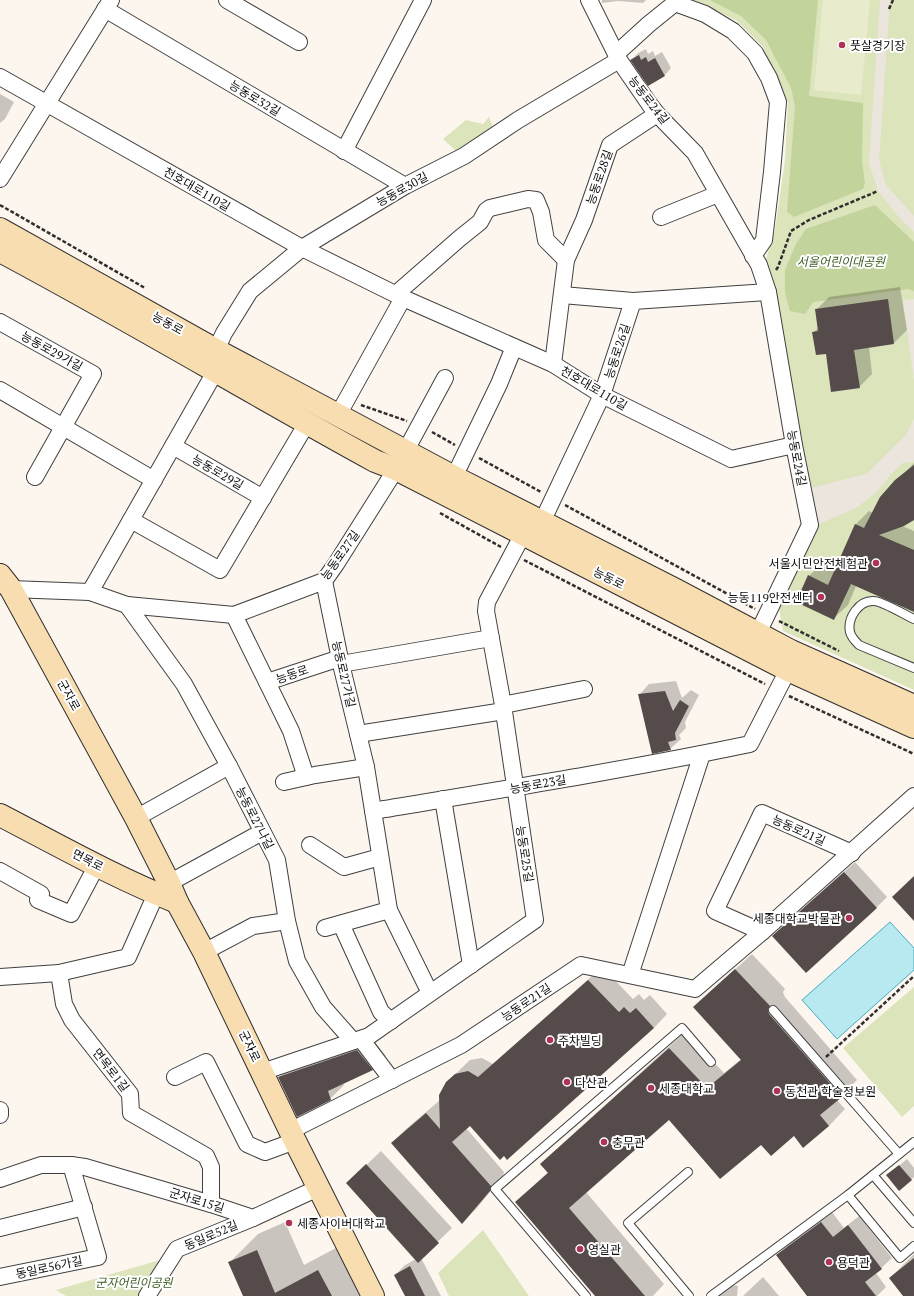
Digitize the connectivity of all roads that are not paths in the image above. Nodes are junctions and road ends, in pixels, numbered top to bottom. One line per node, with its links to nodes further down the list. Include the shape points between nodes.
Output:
1 (227, 0): 6 (street)
2 (423, 0): 11 (street)
3 (589, 0): 7 (street, 능동로24길)
4 (674, 2): 7 (street, 능동로30길); 19 (street, via 705,14 733,31 755,53 769,78 778,102 764,240)
5 (108, 4): 9 (street, 능동로32길); 11 (street, 능동로32길)
6 (298, 42)
7 (617, 57): 10 (street, 능동로24길); 13 (street, 능동로30길, via 464,156)
8 (0, 77): 9 (street, 천호대로110길)
9 (46, 103): 12 (street, 능동로32길); 17 (street, 천호대로110길)
10 (657, 114): 14 (street, 능동로24길, via 695,153); 20 (street, 능동로28길, via 610,145 584,220)
11 (344, 151): 13 (street, 능동로32길)
12 (0, 179)
13 (405, 186): 17 (street, 능동로30길)
14 (718, 194): 15 (street); 19 (street, 능동로24길)
15 (661, 217)
16 (0, 229): 27 (main road, 능동로)
17 (302, 248): 23 (street, 천호대로110길); 27 (street, 능동로30길, via 250,291)
18 (0, 251): 29 (main road, 능동로)
19 (753, 256): 21 (street, 능동로24길)
20 (566, 260): 22 (street, 능동로28길); 23 (street, via 546,240 536,200 528,199 490,208 480,222)
21 (766, 286): 24 (street); 36 (street, 능동로24길)
22 (562, 295): 24 (street); 28 (street, 능동로28길)
23 (399, 296): 26 (street, 천호대로110길); 33 (street)
24 (633, 301): 32 (street, 능동로26길)
25 (0, 322): 35 (street, 능동로29가길, via 93,374)
26 (514, 347): 28 (street, 천호대로110길); 40 (street)
27 (216, 350): 33 (main road, 능동로)
28 (553, 364): 32 (street, 천호대로110길)
29 (215, 372): 34 (main road, 능동로); 37 (street)
30 (445, 378): 38 (street)
31 (0, 390): 35 (street)
32 (602, 395): 36 (street, 천호대로110길, via 731,459); 44 (street, 능동로26길)
33 (338, 415): 38 (main road, 능동로)
34 (307, 423): 38 (main road, 능동로, via 375,461); 42 (street)
35 (63, 427): 39 (street, 능동로29가길); 41 (street)
36 (794, 444): 53 (street, 능동로24길, via 810,524)
37 (173, 446): 41 (street); 42 (street, 능동로29길)
38 (400, 460): 40 (main road, 능동로); 45 (main road, 능동로); 46 (street, 능동로27길)
39 (35, 477)
40 (454, 478): 44 (main road, 능동로)
41 (154, 480): 43 (street)
42 (263, 498): 43 (street, via 220,570)
43 (131, 520): 48 (street)
44 (542, 522): 53 (main road, 능동로)
45 (523, 534): 52 (street, 능동로25길, via 487,602); 53 (main road, 능동로)
46 (324, 581): 50 (street, 능동로27길); 54 (street, 능동로27가길)
47 (4, 582): 48 (street, 능동로27길); 73 (main road, 군자로)
48 (90, 592): 49 (street, 능동로27길)
49 (127, 606): 50 (street, 능동로27길); 64 (street, 능동로27나길, via 184,684)
50 (234, 615): 57 (street)
51 (914, 619): 55 (lane, via 875,600 859,606 850,624 850,633 859,645)
52 (490, 638): 54 (street); 60 (street, 능동로25길)
53 (754, 642): 56 (main road, 능동로); 59 (main road, 능동로, via 823,666)
54 (341, 661): 57 (street, 능동로); 62 (street, 능동로27가길)
55 (914, 668)
56 (788, 670): 61 (main road, 능동로); 63 (street, 능동로23길, via 750,744)
57 (267, 682): 66 (street, via 292,731)
58 (584, 689): 60 (street)
59 (914, 706)
60 (503, 708): 62 (street); 68 (street, 능동로25길)
61 (914, 727)
62 (358, 734): 65 (street, 능동로27가길)
63 (702, 754): 68 (street, 능동로23길); 87 (street)
64 (229, 766): 73 (street); 74 (street, 능동로27나길)
65 (366, 767): 66 (street); 71 (street, 능동로27가길)
66 (306, 777): 67 (street)
67 (284, 782)
68 (515, 788): 70 (street, 능동로23길); 85 (street, 능동로25길, via 536,920)
69 (914, 796): 76 (street, 능동로21길)
70 (443, 799): 71 (street, 능동로23길); 85 (street)
71 (373, 811): 77 (street, 능동로27가길)
72 (0, 815): 78 (main road, 면목로)
73 (136, 818): 80 (main road, 군자로)
74 (262, 832): 80 (street); 82 (street, 능동로27나길, via 276,860)
75 (310, 845): 77 (street, via 344,867)
76 (852, 853): 83 (street, 능동로21길); 83 (street, 능동로21길, via 762,813 715,911)
77 (380, 857): 81 (street, 능동로27가길)
78 (97, 865): 79 (street, via 71,914 38,900 41,894); 80 (main road, 면목로)
79 (0, 871)
80 (162, 888): 84 (main road, 군자로, via 177,902); 86 (street, via 128,957)
81 (389, 910): 89 (street, 능동로27가길); 91 (street, via 333,926 381,1012)
82 (287, 921): 84 (street, via 253,926); 92 (street, 능동로27나길, via 297,961 323,1007)
83 (762, 932): 87 (street, 능동로21길, via 695,988)
84 (204, 952): 94 (main road, 군자로)
85 (471, 965): 89 (street, 능동로25길)
86 (60, 973): 88 (street); 108 (street, 면목로1길, via 64,1004 72,1020 130,1094 131,1113 206,1156 211,1167)
87 (630, 975): 96 (street, 능동로21길, via 581,965 461,1045)
88 (0, 977)
89 (430, 993): 91 (street, 능동로25길)
90 (773, 1010): 101 (lane)
91 (391, 1021): 92 (street, 능동로25길, via 369,1036)
92 (357, 1040): 94 (street, 능동로25길); 96 (street, 능동로27나길)
93 (711, 1062): 117 (lane, via 682,1028 495,1189)
94 (262, 1072): 99 (main road, 군자로)
95 (175, 1077): 99 (street, via 206,1062 247,1144 265,1152)
96 (392, 1080): 99 (street, 능동로21길)
97 (0, 1110): 98 (street)
98 (0, 1115)
99 (293, 1136): 106 (main road, 군자로)
100 (914, 1142): 101 (lane)
101 (899, 1154): 104 (lane)
102 (72, 1165): 105 (street, 군자로15길, via 41,1165); 108 (street, 군자로15길); 109 (street)
103 (688, 1172): 118 (lane, via 628,1223)
104 (873, 1176): 107 (lane); 111 (lane)
105 (0, 1179)
106 (318, 1188): 110 (street); 116 (main road, 군자로)
107 (848, 1195): 113 (lane, via 900,1258); 119 (lane)
108 (210, 1204): 110 (street, 군자로15길)
109 (84, 1207): 112 (street); 114 (street, 동일로56가길, via 98,1257)
110 (252, 1218): 115 (street, 동일로52길, via 177,1249)
111 (914, 1223)
112 (0, 1228)
113 (914, 1246)
114 (0, 1278)
115 (151, 1293)
116 (373, 1296)
117 (586, 1296)
118 (689, 1296)
119 (710, 1296)

